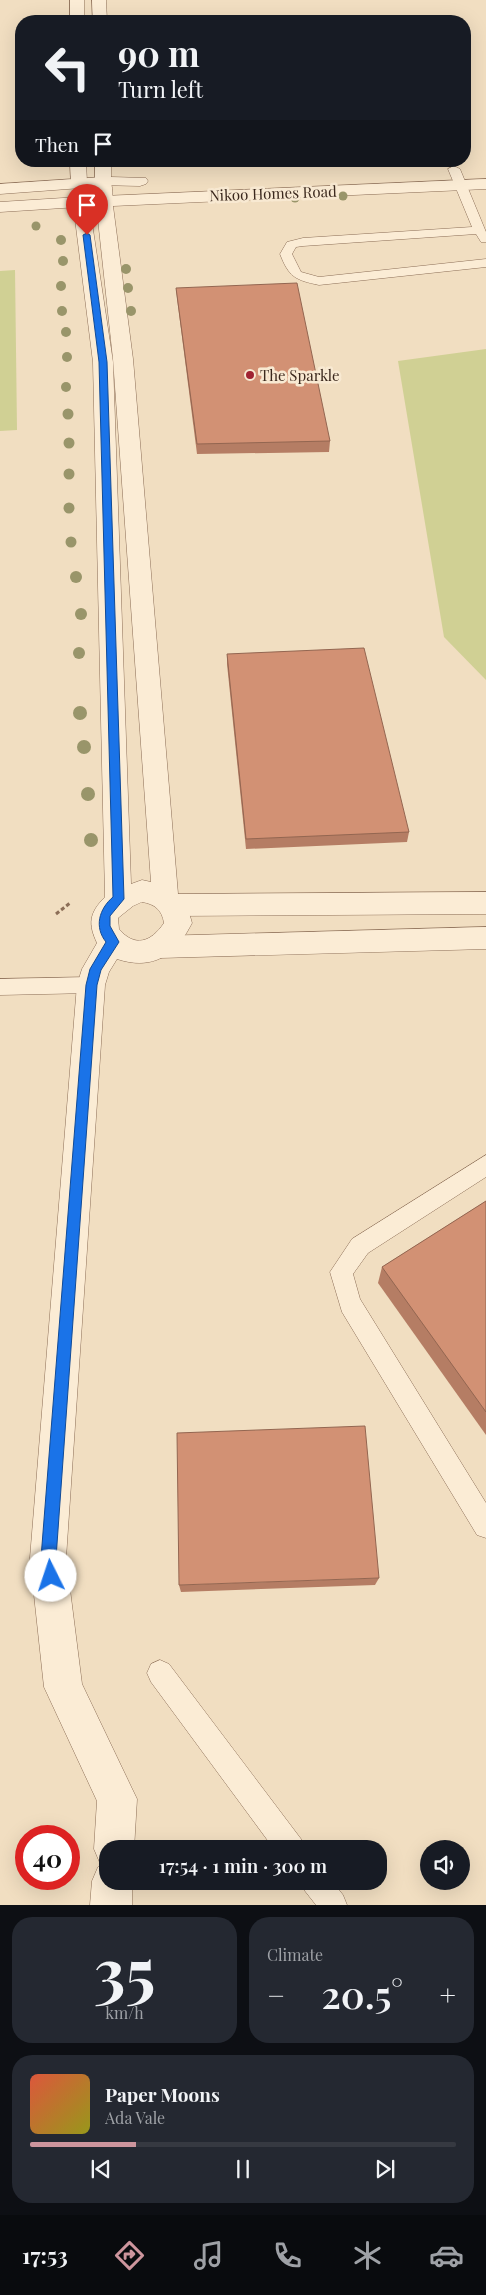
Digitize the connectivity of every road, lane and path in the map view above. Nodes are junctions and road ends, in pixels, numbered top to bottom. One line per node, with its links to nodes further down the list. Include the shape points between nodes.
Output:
1 (77, 0): 3 (street)
2 (99, 0): 4 (street)
3 (77, 15)
4 (100, 15)
5 (78, 167): 13 (street)
6 (103, 167): 12 (street)
7 (434, 170): 8 (street, Nikoo Homes Road)
8 (462, 174): 10 (street, Nikoo Homes Road); 12 (street, Nikoo Homes Road); 15 (lane)
9 (157, 180): 12 (street, Nikoo Homes Road)
10 (486, 184)
11 (0, 189): 13 (street)
12 (104, 191): 13 (street, Nikoo Homes Road); 19 (street, via 123,359)
13 (80, 193): 14 (street); 18 (street, via 103,362)
14 (0, 207)
15 (479, 230): 16 (lane); 17 (lane, via 303,242 291,246 286,254 292,271 300,278 319,281)
16 (486, 240)
17 (486, 263)
18 (118, 899): 19 (street, via 142,891 154,893); 22 (street, via 105,916 104,926)
19 (169, 902): 20 (street); 23 (street, via 178,923 169,940)
20 (486, 903)
21 (486, 938): 23 (street)
22 (113, 942): 23 (street, via 138,952); 24 (street, via 96,969)
23 (160, 947)
24 (91, 985): 25 (lane); 29 (street, via 48,1558 64,1687 117,1799)
25 (0, 987)
26 (486, 1165): 27 (lane, via 360,1246 341,1272 350,1304)
27 (486, 1526)
28 (160, 1673): 30 (lane)
29 (115, 1840)
30 (284, 1840)
31 (112, 1890): 33 (street)
32 (322, 1890): 34 (lane)
33 (111, 1905)
34 (333, 1905)

